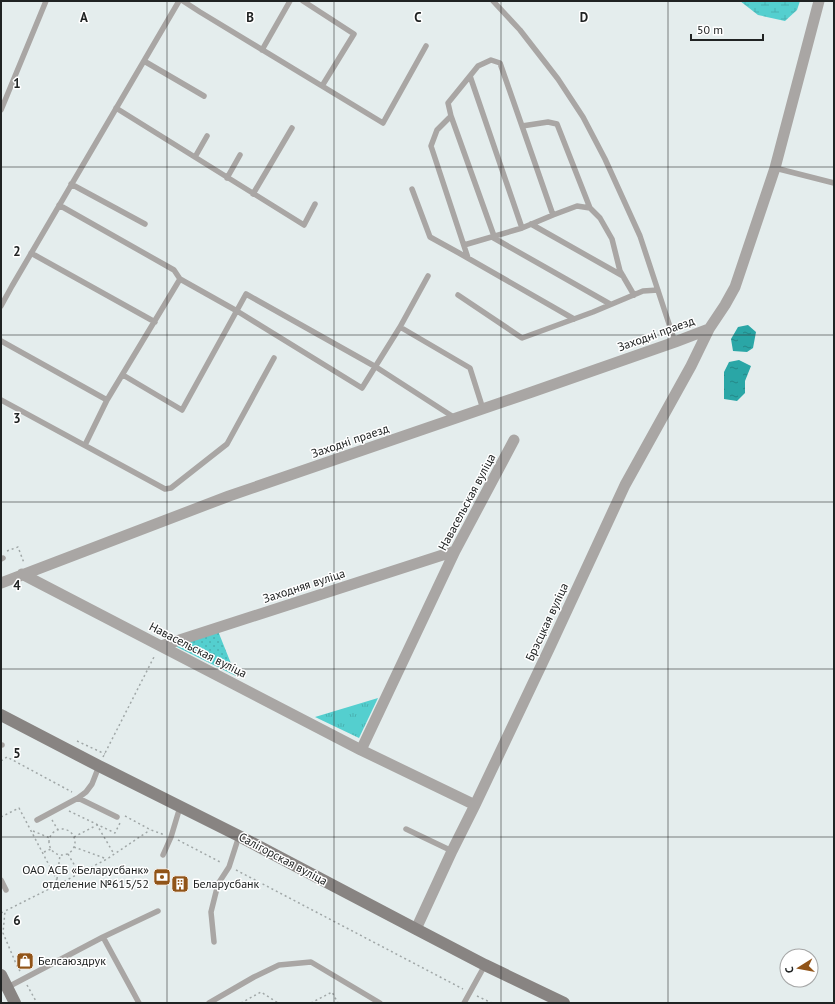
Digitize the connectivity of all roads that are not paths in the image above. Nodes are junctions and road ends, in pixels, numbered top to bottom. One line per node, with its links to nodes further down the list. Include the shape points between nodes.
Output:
1 (46, 1): 15 (lane)
2 (179, 1): 10 (lane)
3 (183, 1): 9 (lane)
4 (290, 1): 9 (lane)
5 (303, 1): 12 (lane, via 354,34)
6 (493, 1): 42 (lane, via 520,30 558,79 582,117 605,159 640,236)
7 (819, 1): 22 (street, Брэсцкая вуліца)
8 (426, 46): 12 (lane, via 383,123)
9 (262, 50): 12 (lane)
10 (144, 61): 13 (lane); 14 (lane)
11 (470, 76): 16 (lane, via 448,103); 17 (lane, via 478,66 491,60 500,64); 34 (lane)
12 (322, 86)
13 (204, 96)
14 (116, 108): 21 (lane); 25 (lane)
15 (1, 110)
16 (451, 116): 35 (lane); 36 (lane, via 437,130 431,146)
17 (522, 126): 30 (lane, via 548,122 557,124); 31 (lane)
18 (292, 128): 27 (lane)
19 (207, 136): 21 (lane)
20 (240, 155): 23 (lane)
21 (194, 157): 23 (lane)
22 (776, 168): 24 (lane); 51 (street, Брэсцкая вуліца, via 735,287)
23 (227, 178): 27 (lane)
24 (834, 183)
25 (71, 184): 29 (lane); 32 (lane)
26 (412, 189): 38 (lane, via 430,237)
27 (253, 194): 28 (lane, via 304,225)
28 (315, 204)
29 (59, 205): 37 (lane); 41 (lane, via 174,270)
30 (590, 208): 31 (lane, via 577,206); 40 (lane, via 600,218 612,239)
31 (553, 215): 33 (lane)
32 (145, 224)
33 (531, 224): 34 (lane); 40 (lane)
34 (522, 228): 35 (lane)
35 (493, 236): 36 (lane); 45 (lane)
36 (464, 245): 38 (lane)
37 (31, 253): 46 (lane); 49 (lane)
38 (468, 258): 48 (lane)
39 (428, 276): 50 (lane)
40 (623, 277): 44 (lane)
41 (180, 279): 47 (lane); 49 (lane)
42 (658, 290): 44 (lane, via 643,291); 53 (lane)
43 (458, 295): 48 (lane, via 522,338)
44 (634, 295): 45 (lane)
45 (610, 304): 48 (lane)
46 (1, 306)
47 (236, 311): 55 (lane, via 246,294); 55 (lane, via 362,388); 56 (lane, via 182,410)
48 (574, 319)
49 (155, 322): 56 (lane)
50 (400, 327): 55 (lane); 59 (lane, via 470,368)
51 (709, 329): 53 (street, Заходні праезд); 71 (street, Брэсцкая вуліца, via 688,373 625,485)
52 (1, 340): 58 (lane)
53 (675, 342): 59 (street, Заходні праезд)
54 (274, 358): 62 (lane, via 227,444 171,488 165,489)
55 (376, 367): 60 (lane)
56 (123, 375): 58 (lane)
57 (1, 400): 62 (lane)
58 (107, 400): 62 (lane)
59 (483, 409): 60 (street, Заходні праезд)
60 (455, 418): 64 (street, Заходні праезд, via 229,496)
61 (514, 440): 63 (street, Навасельская вуліца)
62 (85, 445)
63 (455, 551): 66 (street, Заходняя вуліца); 68 (street, Навасельская вуліца)
64 (22, 574): 65 (street, Заходні праезд); 66 (street, Навасельская вуліца)
65 (1, 582)
66 (161, 646): 68 (street, Навасельская вуліца)
67 (1, 715): 69 (main road, Салігорская вуліца)
68 (361, 750): 71 (street, Навасельская вуліца)
69 (99, 766): 70 (lane, via 92,784 86,792); 72 (main road, Салігорская вуліца)
70 (77, 796): 73 (lane); 74 (lane)
71 (475, 805): 77 (street, Брэсцкая вуліца)
72 (180, 807): 76 (main road, Салігорская вуліца); 78 (lane)
73 (119, 819)
74 (37, 820)
75 (406, 830): 77 (lane)
76 (239, 836): 82 (main road, Салігорская вуліца); 84 (lane, via 229,867 218,884 211,912)
77 (452, 851): 82 (street, Брэсцкая вуліца)
78 (163, 855)
79 (1, 880): 80 (lane)
80 (6, 890)
81 (158, 911): 83 (lane)
82 (416, 929): 85 (main road, Салігорская вуліца)
83 (102, 937): 87 (lane); 89 (lane)
84 (214, 942)
85 (485, 965): 92 (lane); 93 (main road, Салігорская вуліца)
86 (1, 975): 87 (main road)
87 (8, 987): 88 (main road)
88 (15, 1003)
89 (139, 1003)
90 (209, 1003): 91 (lane, via 279,965 311,962)
91 (380, 1003)
92 (464, 1003)
93 (564, 1003)

